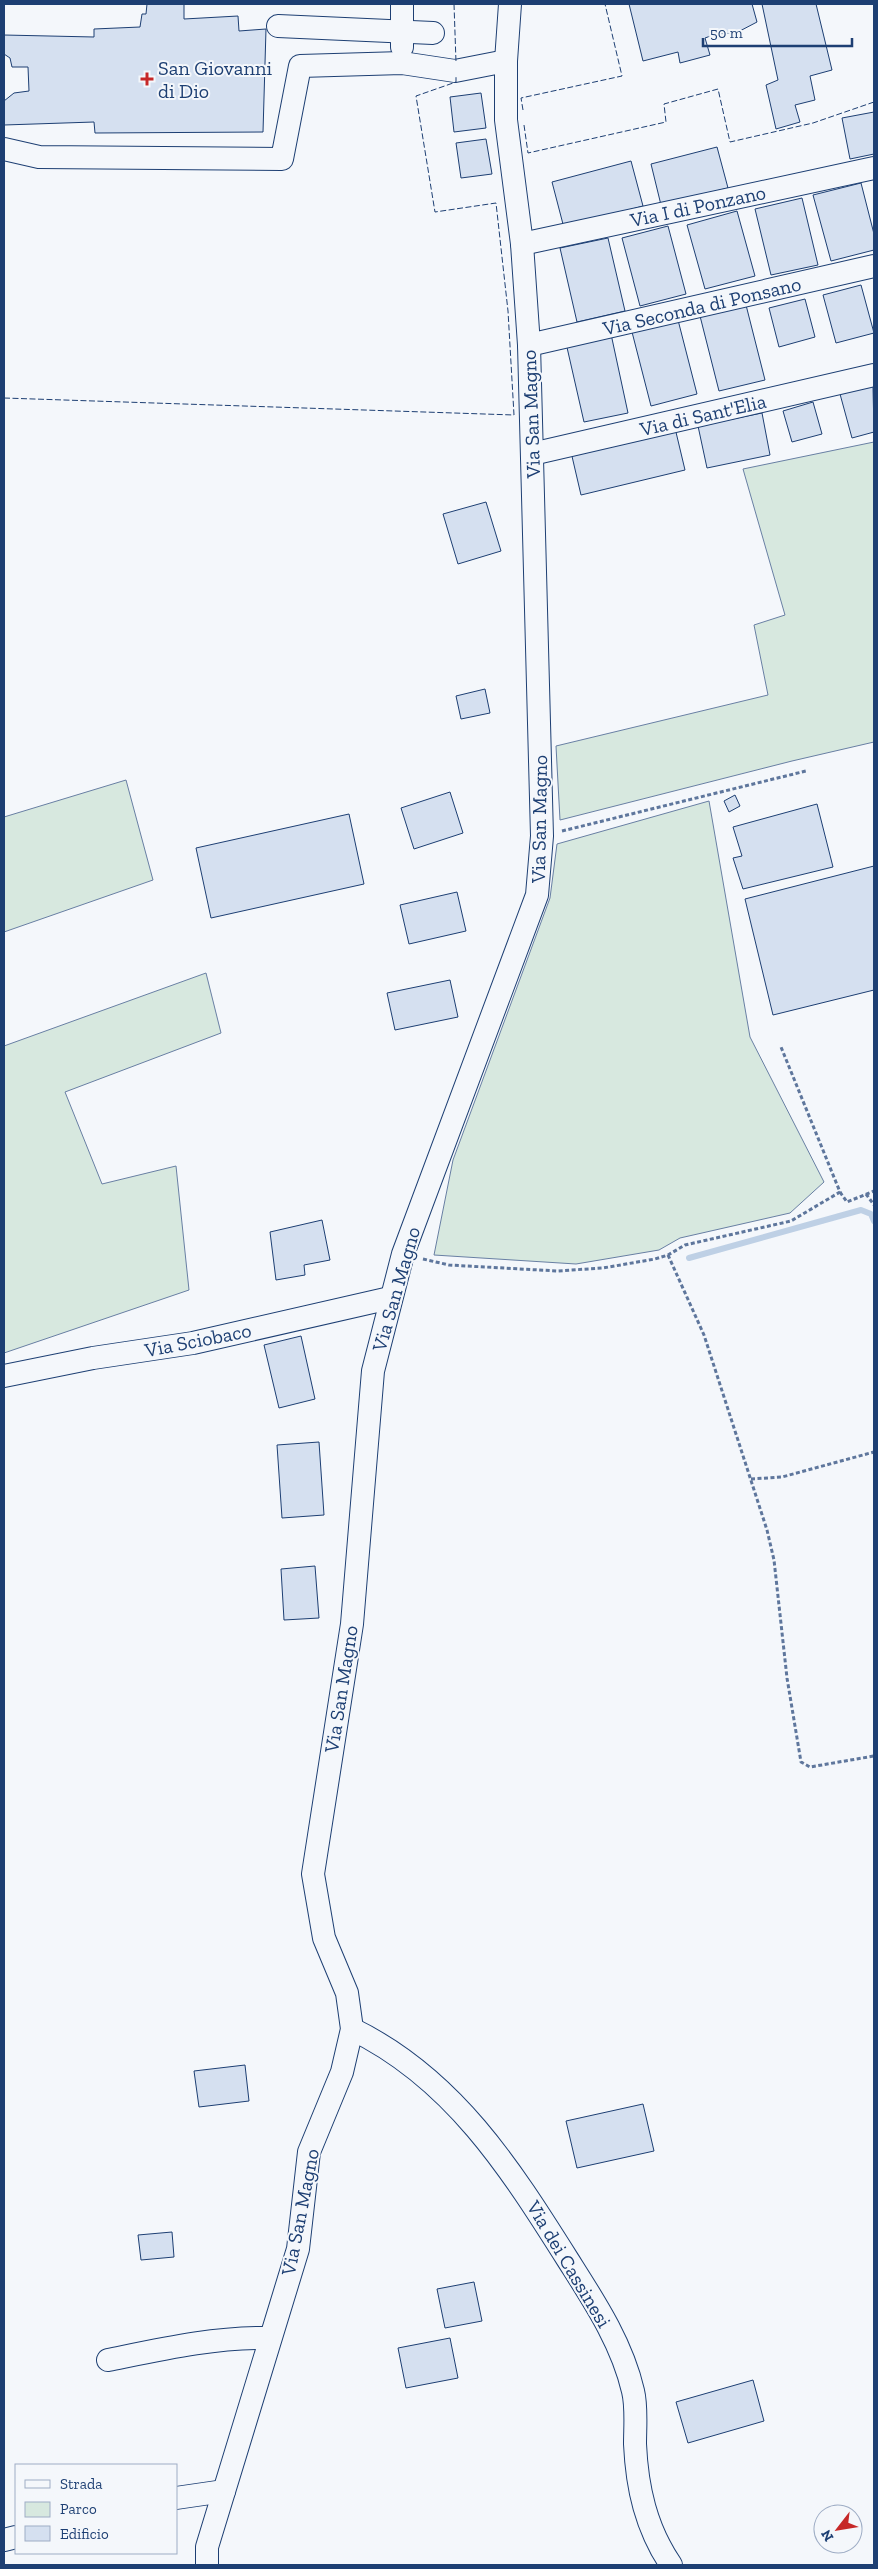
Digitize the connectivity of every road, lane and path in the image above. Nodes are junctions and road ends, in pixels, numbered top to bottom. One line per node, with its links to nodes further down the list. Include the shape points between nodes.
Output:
1 (402, 4): 4 (street)
2 (510, 4): 6 (street, Via San Magno)
3 (278, 26): 4 (street)
4 (402, 32): 5 (street); 7 (street)
5 (433, 33)
6 (506, 61): 7 (street, via 455,71); 10 (street, Via San Magno, via 515,119)
7 (402, 64): 8 (street, via 300,66 282,159 39,157)
8 (4, 149)
9 (874, 168): 10 (street, Via I di Ponzano)
10 (522, 244): 12 (street, Via San Magno)
11 (874, 266): 12 (street, Via Seconda di Ponsano)
12 (529, 345): 14 (street, Via San Magno)
13 (874, 375): 14 (street, Via di Sant'Elia)
14 (532, 454): 16 (street, Via San Magno)
15 (806, 771): 16 (path)
16 (542, 836): 22 (street, Via San Magno, via 537,895)
17 (781, 1047): 19 (path)
18 (874, 1191): 20 (path)
19 (840, 1192): 20 (path, via 847,1202); 23 (path, via 792,1221 684,1245)
20 (866, 1194): 21 (path)
21 (874, 1205)
22 (403, 1254): 23 (path, via 449,1265 557,1271 602,1268); 24 (street, Via San Magno)
23 (668, 1255): 27 (path, via 704,1335)
24 (390, 1298): 25 (street, Via Sciobaco, via 193,1343); 29 (street, Via San Magno, via 373,1372 352,1624 313,1874 324,1938 348,1993)
25 (4, 1376)
26 (874, 1452): 27 (path, via 782,1478)
27 (751, 1479): 28 (path, via 774,1560 787,1678 801,1762 810,1767)
28 (874, 1756)
29 (352, 2029): 30 (street, Via San Magno, via 342,2072 309,2152 298,2249); 35 (street, Via dei Cassinesi, via 376,2041 428,2078 482,2132 532,2202 583,2283 616,2342 633,2392 641,2499 657,2544)
30 (270, 2338): 31 (street, via 234,2337 196,2342); 32 (street, Via San Magno)
31 (108, 2360)
32 (224, 2491): 33 (street); 34 (street, Via San Magno, via 207,2547)
33 (178, 2498)
34 (207, 2565)
35 (671, 2565)

